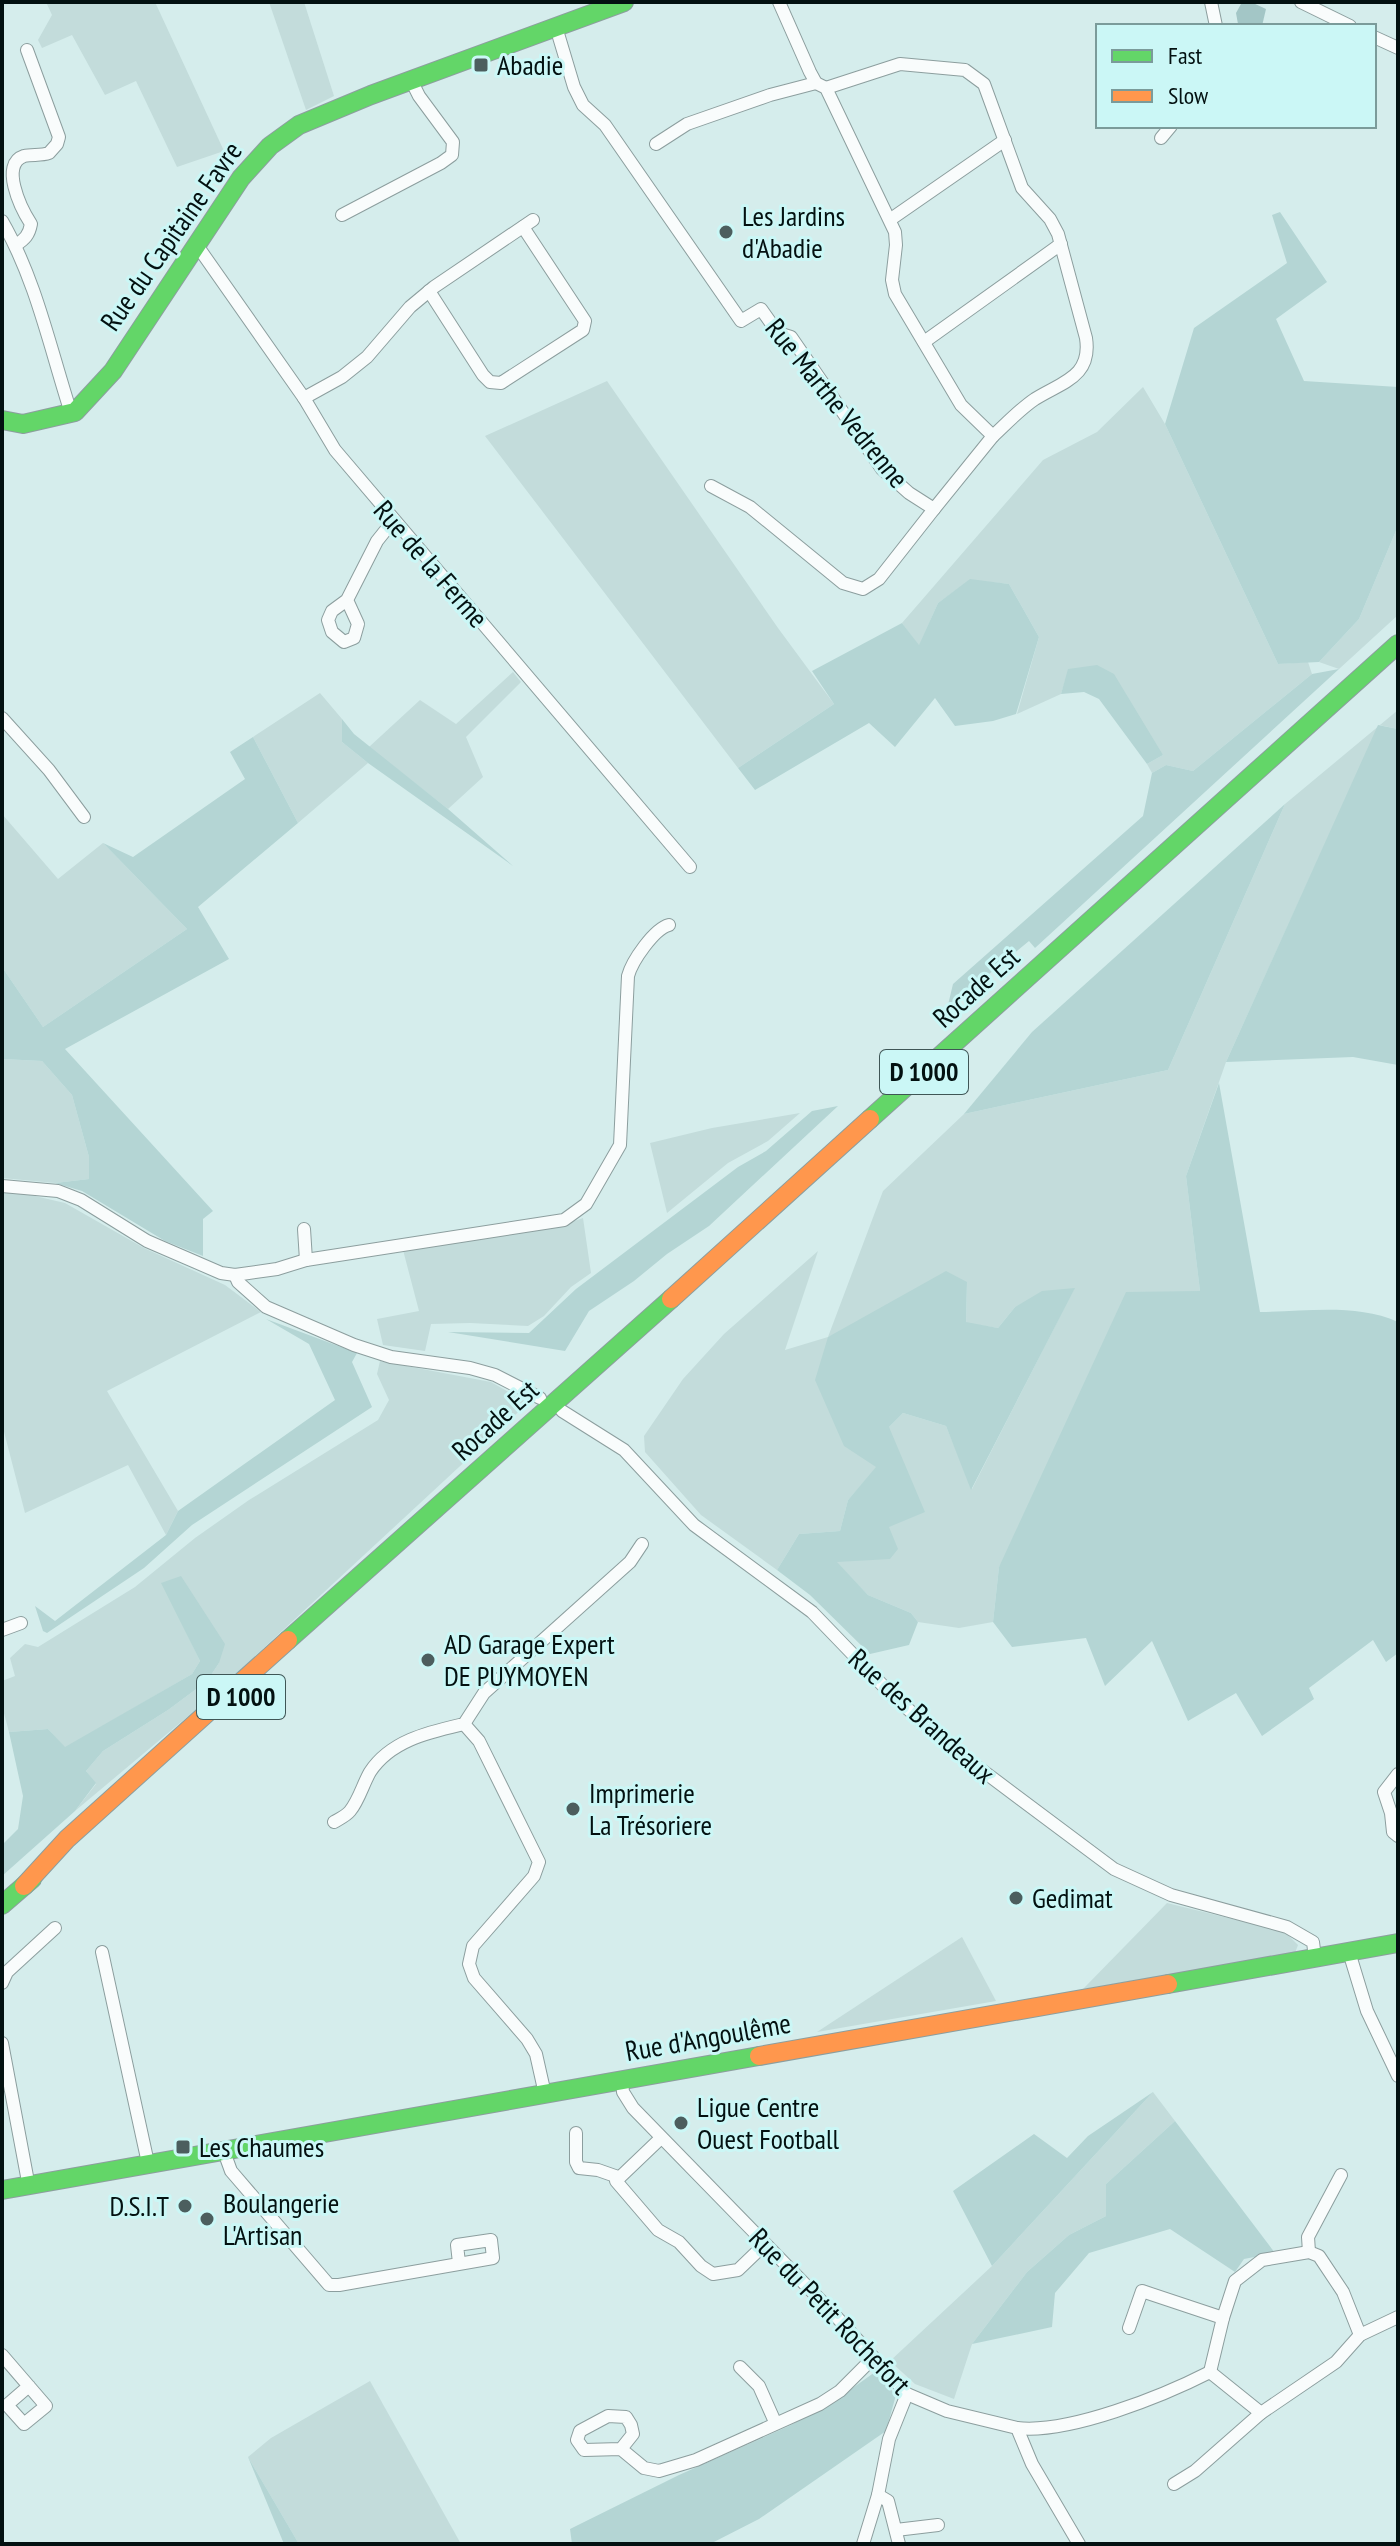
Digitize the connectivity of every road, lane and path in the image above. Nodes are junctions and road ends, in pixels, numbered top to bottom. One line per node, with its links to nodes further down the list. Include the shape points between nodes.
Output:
1 (624, 2): 7 (street, Rue du Capitaine Favre)
2 (779, 2): 12 (street)
3 (1211, 2): 5 (street)
4 (1301, 2): 6 (street)
5 (1216, 24)
6 (1346, 24)
7 (556, 27): 11 (street, Rue du Capitaine Favre); 30 (street, Rue Marthe Vedrenne, via 583,105 605,125 741,321 761,309 778,333 791,337 882,469)
8 (1376, 38): 9 (street)
9 (1398, 48)
10 (27, 50): 22 (street, via 59,137 49,153 25,155 7,166 8,187 31,224)
11 (411, 80): 17 (street, via 453,142 452,155); 20 (street, Rue du Capitaine Favre, via 299,125 276,141 241,178)
12 (821, 85): 15 (street, via 900,64 965,70 984,84); 16 (street, via 770,95 687,124); 18 (street)
13 (1169, 128): 14 (street)
14 (1161, 138)
15 (1005, 140): 18 (street); 21 (street, via 1022,188 1050,219)
16 (656, 144)
17 (342, 215)
18 (891, 219): 24 (street, via 895,294)
19 (2, 221): 22 (street)
20 (196, 244): 25 (street, Rue de la Ferme); 26 (street, Rue du Capitaine Favre, via 113,371)
21 (1061, 244): 24 (street); 28 (street, Rue Marthe Vedrenne, via 1086,338 1085,362 1069,381 1034,400)
22 (16, 245): 26 (street)
23 (429, 291): 23 (street, via 528,224 585,321 583,330 501,383 490,382); 25 (street, via 367,357)
24 (924, 342): 28 (street, via 961,405)
25 (304, 398): 31 (street, Rue de la Ferme, via 335,450)
26 (71, 413): 27 (street, via 23,424)
27 (2, 420)
28 (993, 436): 30 (street, Rue Marthe Vedrenne)
29 (711, 486): 30 (street, via 750,507 843,583 863,589 879,579)
30 (934, 509)
31 (393, 521): 32 (street); 36 (street, Rue de la Ferme)
32 (347, 600)
33 (1398, 644): 51 (street, Rocade Est / D 1000, via 449,1499 288,1656)
34 (2, 718): 35 (street)
35 (84, 817)
36 (690, 867)
37 (669, 925): 40 (street, via 658,931 628,976 620,1145 586,1204 564,1220)
38 (2, 1186): 41 (street, via 69,1195 147,1241)
39 (304, 1229): 40 (street)
40 (306, 1260): 41 (street)
41 (235, 1275): 42 (street, via 266,1307 354,1345 391,1357 495,1375)
42 (540, 1398)
43 (562, 1411): 56 (street, Rue des Brandeaux, via 624,1450 702,1532 812,1612 951,1747 1114,1869 1171,1895 1287,1927 1313,1942)
44 (642, 1544): 47 (street, via 630,1562 484,1693)
45 (21, 1623): 46 (street)
46 (2, 1630)
47 (464, 1724): 49 (street, via 401,1743 381,1758 349,1812); 61 (street, via 479,1741 539,1862 534,1876 473,1946 469,1964 474,1978 536,2054)
48 (1398, 1774): 50 (street, via 1384,1792)
49 (334, 1822)
50 (1398, 1836)
51 (2, 1905)
52 (55, 1928): 57 (street, via 7,1972)
53 (1398, 1943): 55 (street, Rue d'Angoulême)
54 (102, 1952): 65 (street)
55 (1349, 1952): 56 (street, Rue d'Angoulême); 59 (street, via 1367,2011)
56 (1315, 1958): 60 (street, Rue d'Angoulême)
57 (2, 1983)
58 (2, 2043): 68 (street)
59 (1398, 2076)
60 (622, 2081): 61 (street, Rue d'Angoulême); 63 (street, Rue du Petit Rochefort, via 633,2108)
61 (545, 2094): 64 (street, Rue d'Angoulême)
62 (576, 2133): 67 (street, via 579,2168)
63 (661, 2138): 67 (street); 71 (street, Rue du Petit Rochefort)
64 (223, 2149): 65 (street, Rue d'Angoulême); 73 (street, via 231,2171 329,2285)
65 (148, 2163): 68 (street, Rue d'Angoulême)
66 (1341, 2175): 72 (street, via 1308,2237)
67 (618, 2177): 71 (street, via 619,2187 658,2230 679,2242 708,2272 734,2272)
68 (29, 2187): 69 (street, Rue d'Angoulême); 70 (street, Rue d'Angoulême)
69 (2, 2190)
70 (2, 2199)
71 (765, 2244): 79 (street, Rue du Petit Rochefort)
72 (1309, 2252): 75 (street, via 1262,2260 1235,2281); 77 (street, via 1319,2256 1343,2292)
73 (459, 2263)
74 (1398, 2317): 77 (street)
75 (1223, 2318): 76 (street, via 1142,2291); 81 (street)
76 (1129, 2328)
77 (1360, 2335): 84 (street, via 1336,2362)
78 (2, 2355): 82 (street)
79 (873, 2358): 83 (street, Rue du Petit Rochefort); 85 (street, via 830,2398)
80 (740, 2367): 85 (street, via 759,2386)
81 (1210, 2372): 84 (street); 86 (street, Rue du Petit Rochefort, via 1100,2416 1033,2430)
82 (29, 2386): 82 (street, via 7,2405 24,2424 46,2406)
83 (907, 2394): 86 (street, Rue du Petit Rochefort, via 947,2411); 89 (street, via 889,2439)
84 (1261, 2413): 88 (street)
85 (775, 2422): 87 (street, via 696,2460 659,2471 644,2468)
86 (1017, 2428): 94 (street)
87 (621, 2449)
88 (1174, 2484)
89 (878, 2495): 91 (street, via 888,2501); 92 (street)
90 (938, 2525): 91 (street)
91 (896, 2530): 93 (street)
92 (863, 2544)
93 (899, 2544)
94 (1079, 2544)

